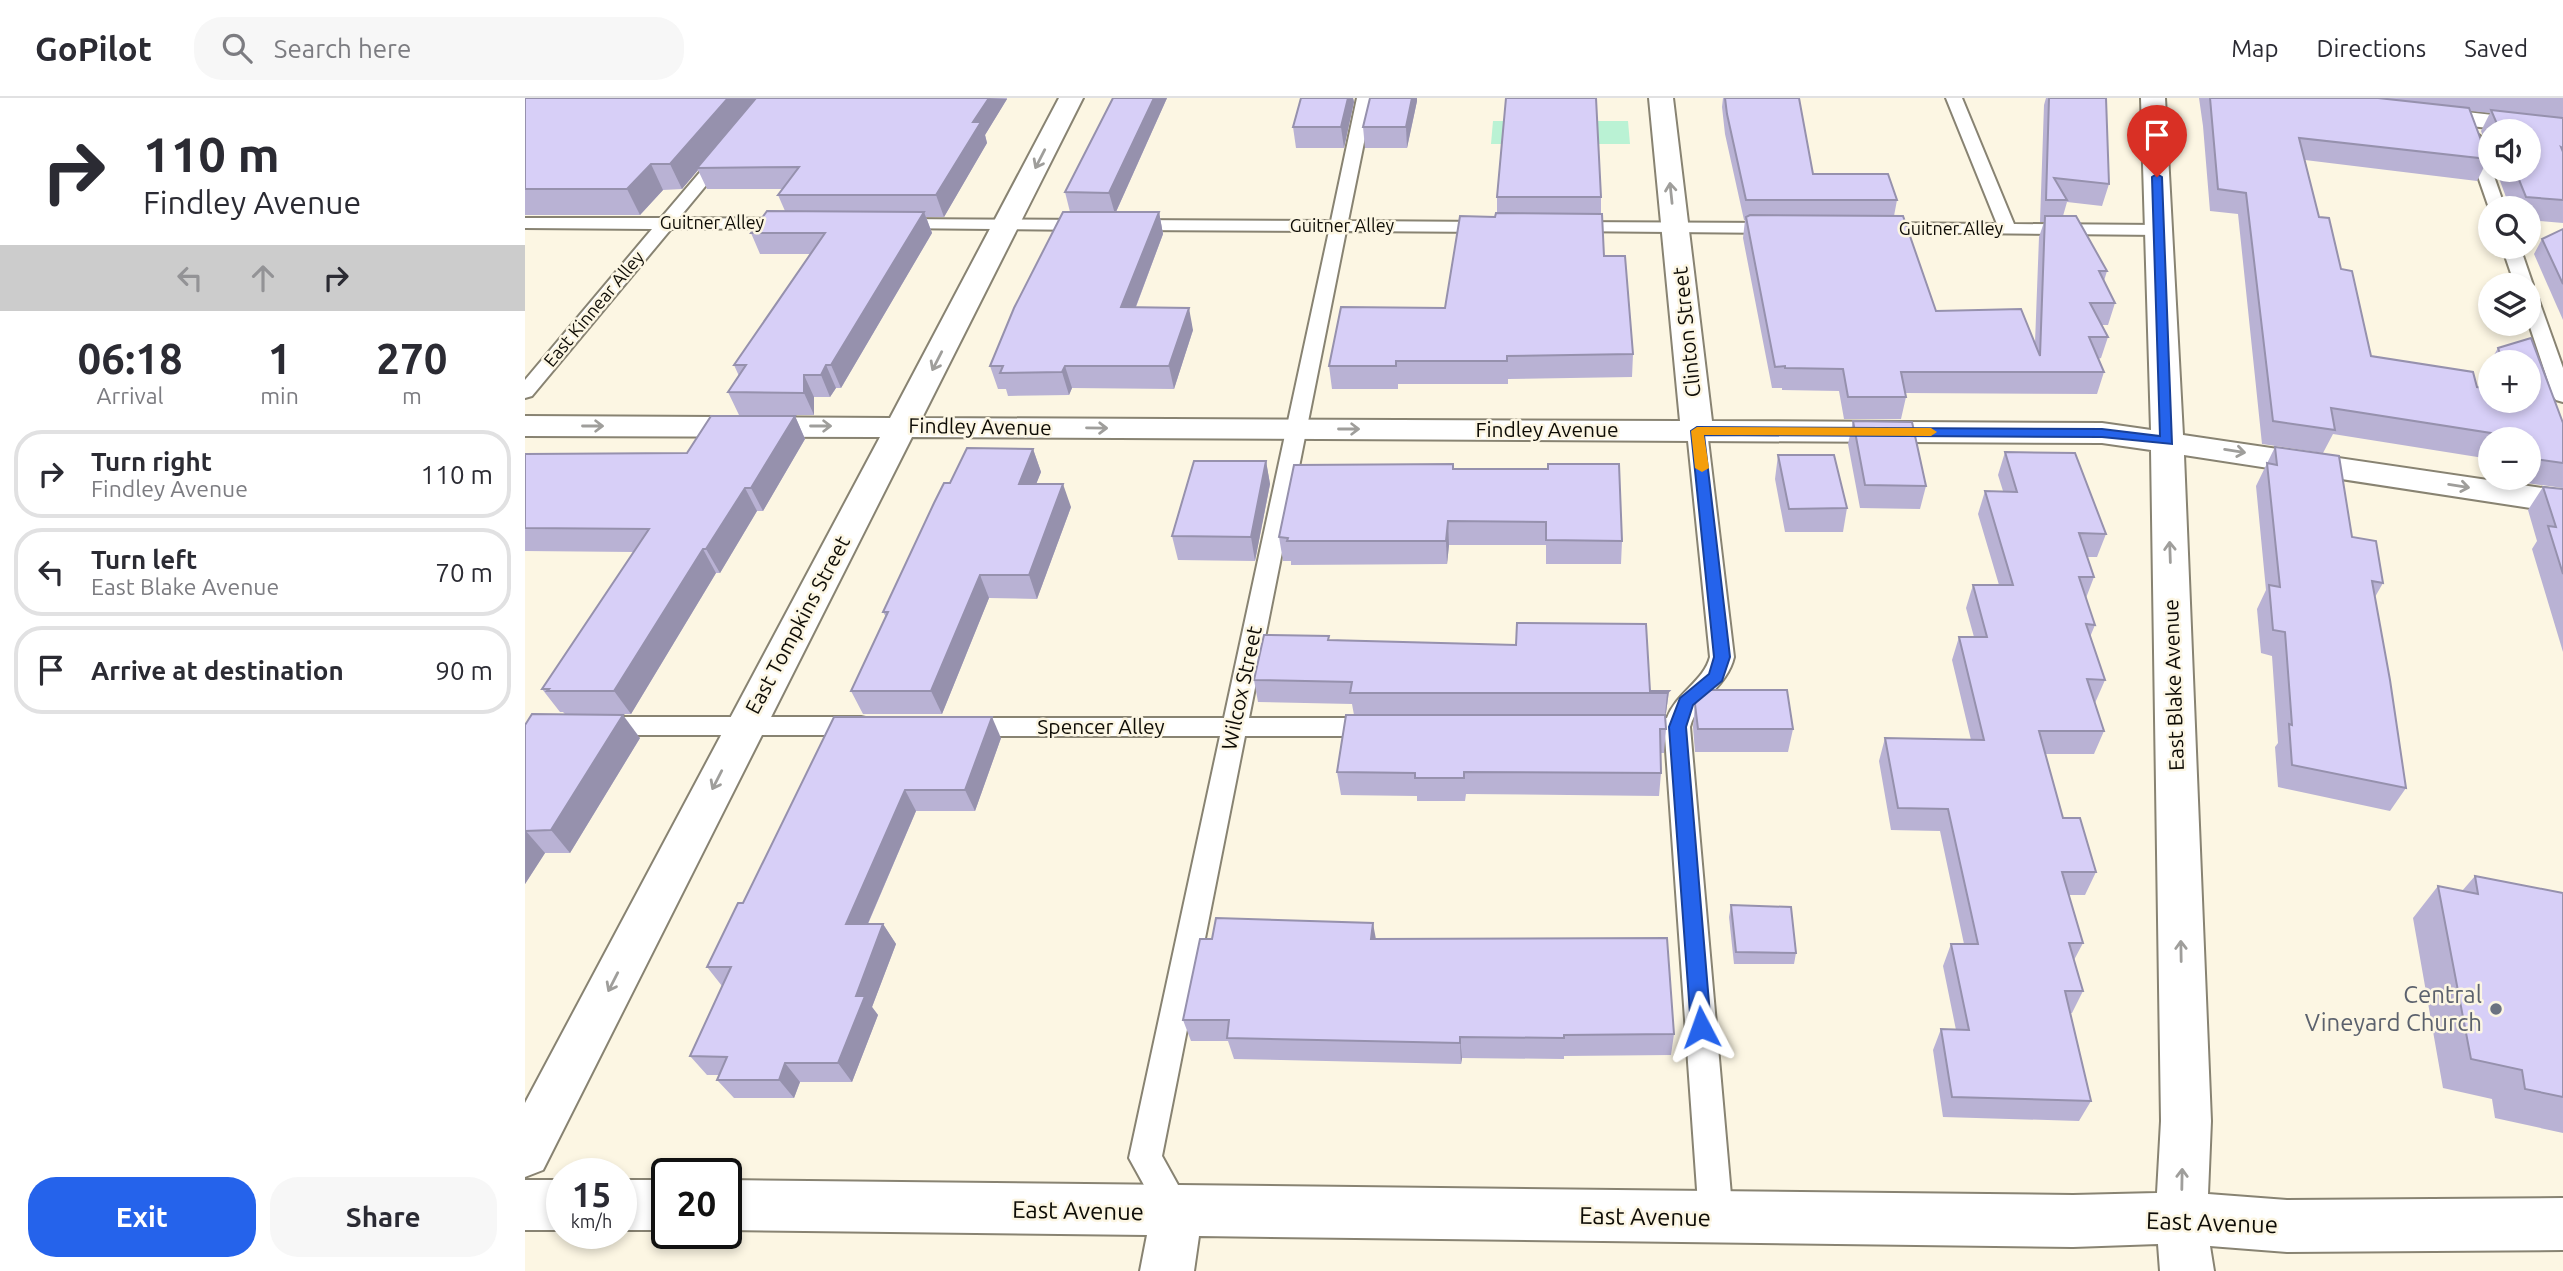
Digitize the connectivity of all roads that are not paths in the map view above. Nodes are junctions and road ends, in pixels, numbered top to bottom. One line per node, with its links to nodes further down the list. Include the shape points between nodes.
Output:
1 (1071, 98): 15 (street, East Tompkins Street, one-way to 15)
2 (1365, 98): 16 (lane, Wilcox Street)
3 (1661, 98): 19 (street, Clinton Street, one-way to 3)
4 (1954, 98): 22 (lane)
5 (2153, 98): 23 (street, East Blake Avenue)
6 (2401, 112): 7 (street)
7 (2466, 119): 8 (street); 10 (lane)
8 (2563, 130)
9 (736, 140): 12 (lane, East Kinnear Alley)
10 (2493, 196)
11 (525, 223): 12 (lane, Guitner Alley)
12 (666, 223): 13 (lane, Guitner Alley); 25 (lane, East Kinnear Alley)
13 (804, 224)
14 (886, 224): 15 (lane, Guitner Alley)
15 (1007, 225): 16 (lane, Guitner Alley); 28 (street, East Tompkins Street, one-way to 28)
16 (1338, 226): 17 (lane, Guitner Alley); 29 (lane, Wilcox Street)
17 (1502, 227)
18 (1556, 227): 19 (lane)
19 (1675, 228): 20 (lane); 30 (street, Clinton Street)
20 (1789, 228)
21 (1857, 228): 22 (lane, Guitner Alley)
22 (2008, 229): 23 (lane, Guitner Alley)
23 (2160, 230): 31 (street, East Blake Avenue)
24 (2541, 333): 26 (lane)
25 (525, 392)
26 (2563, 396)
27 (525, 426): 28 (street, Findley Avenue, one-way to 28)
28 (904, 426): 29 (street, Findley Avenue, one-way to 29); 34 (street, East Tompkins Street)
29 (1296, 429): 30 (street, Findley Avenue, one-way to 30); 37 (lane, Wilcox Street)
30 (1697, 431): 31 (street, Findley Avenue, via 2102,433); 40 (lane, Clinton Street, via 1722,657 1716,677 1686,702)
31 (2167, 441): 32 (street, Findley Avenue, one-way to 32); 47 (street, East Blake Avenue, one-way to 31, via 2186,1121)
32 (2563, 502)
33 (581, 726): 34 (lane)
34 (745, 726): 35 (lane); 41 (street, East Tompkins Street, one-way to 41)
35 (887, 726)
36 (943, 726): 37 (lane, Spencer Alley)
37 (1234, 727): 38 (lane, Spencer Alley); 45 (lane, Wilcox Street, via 1145,1158)
38 (1400, 727)
39 (1608, 727): 40 (lane)
40 (1677, 727): 46 (lane)
41 (525, 1153)
42 (525, 1205): 43 (street)
43 (546, 1205)
44 (742, 1205): 45 (street, East Avenue)
45 (1177, 1212): 46 (street, East Avenue); 49 (street)
46 (1716, 1218): 47 (street, East Avenue)
47 (2181, 1218): 48 (street, East Avenue, via 2287,1226); 50 (street, East Blake Avenue)
48 (2563, 1224)
49 (1167, 1271)
50 (2187, 1271)

